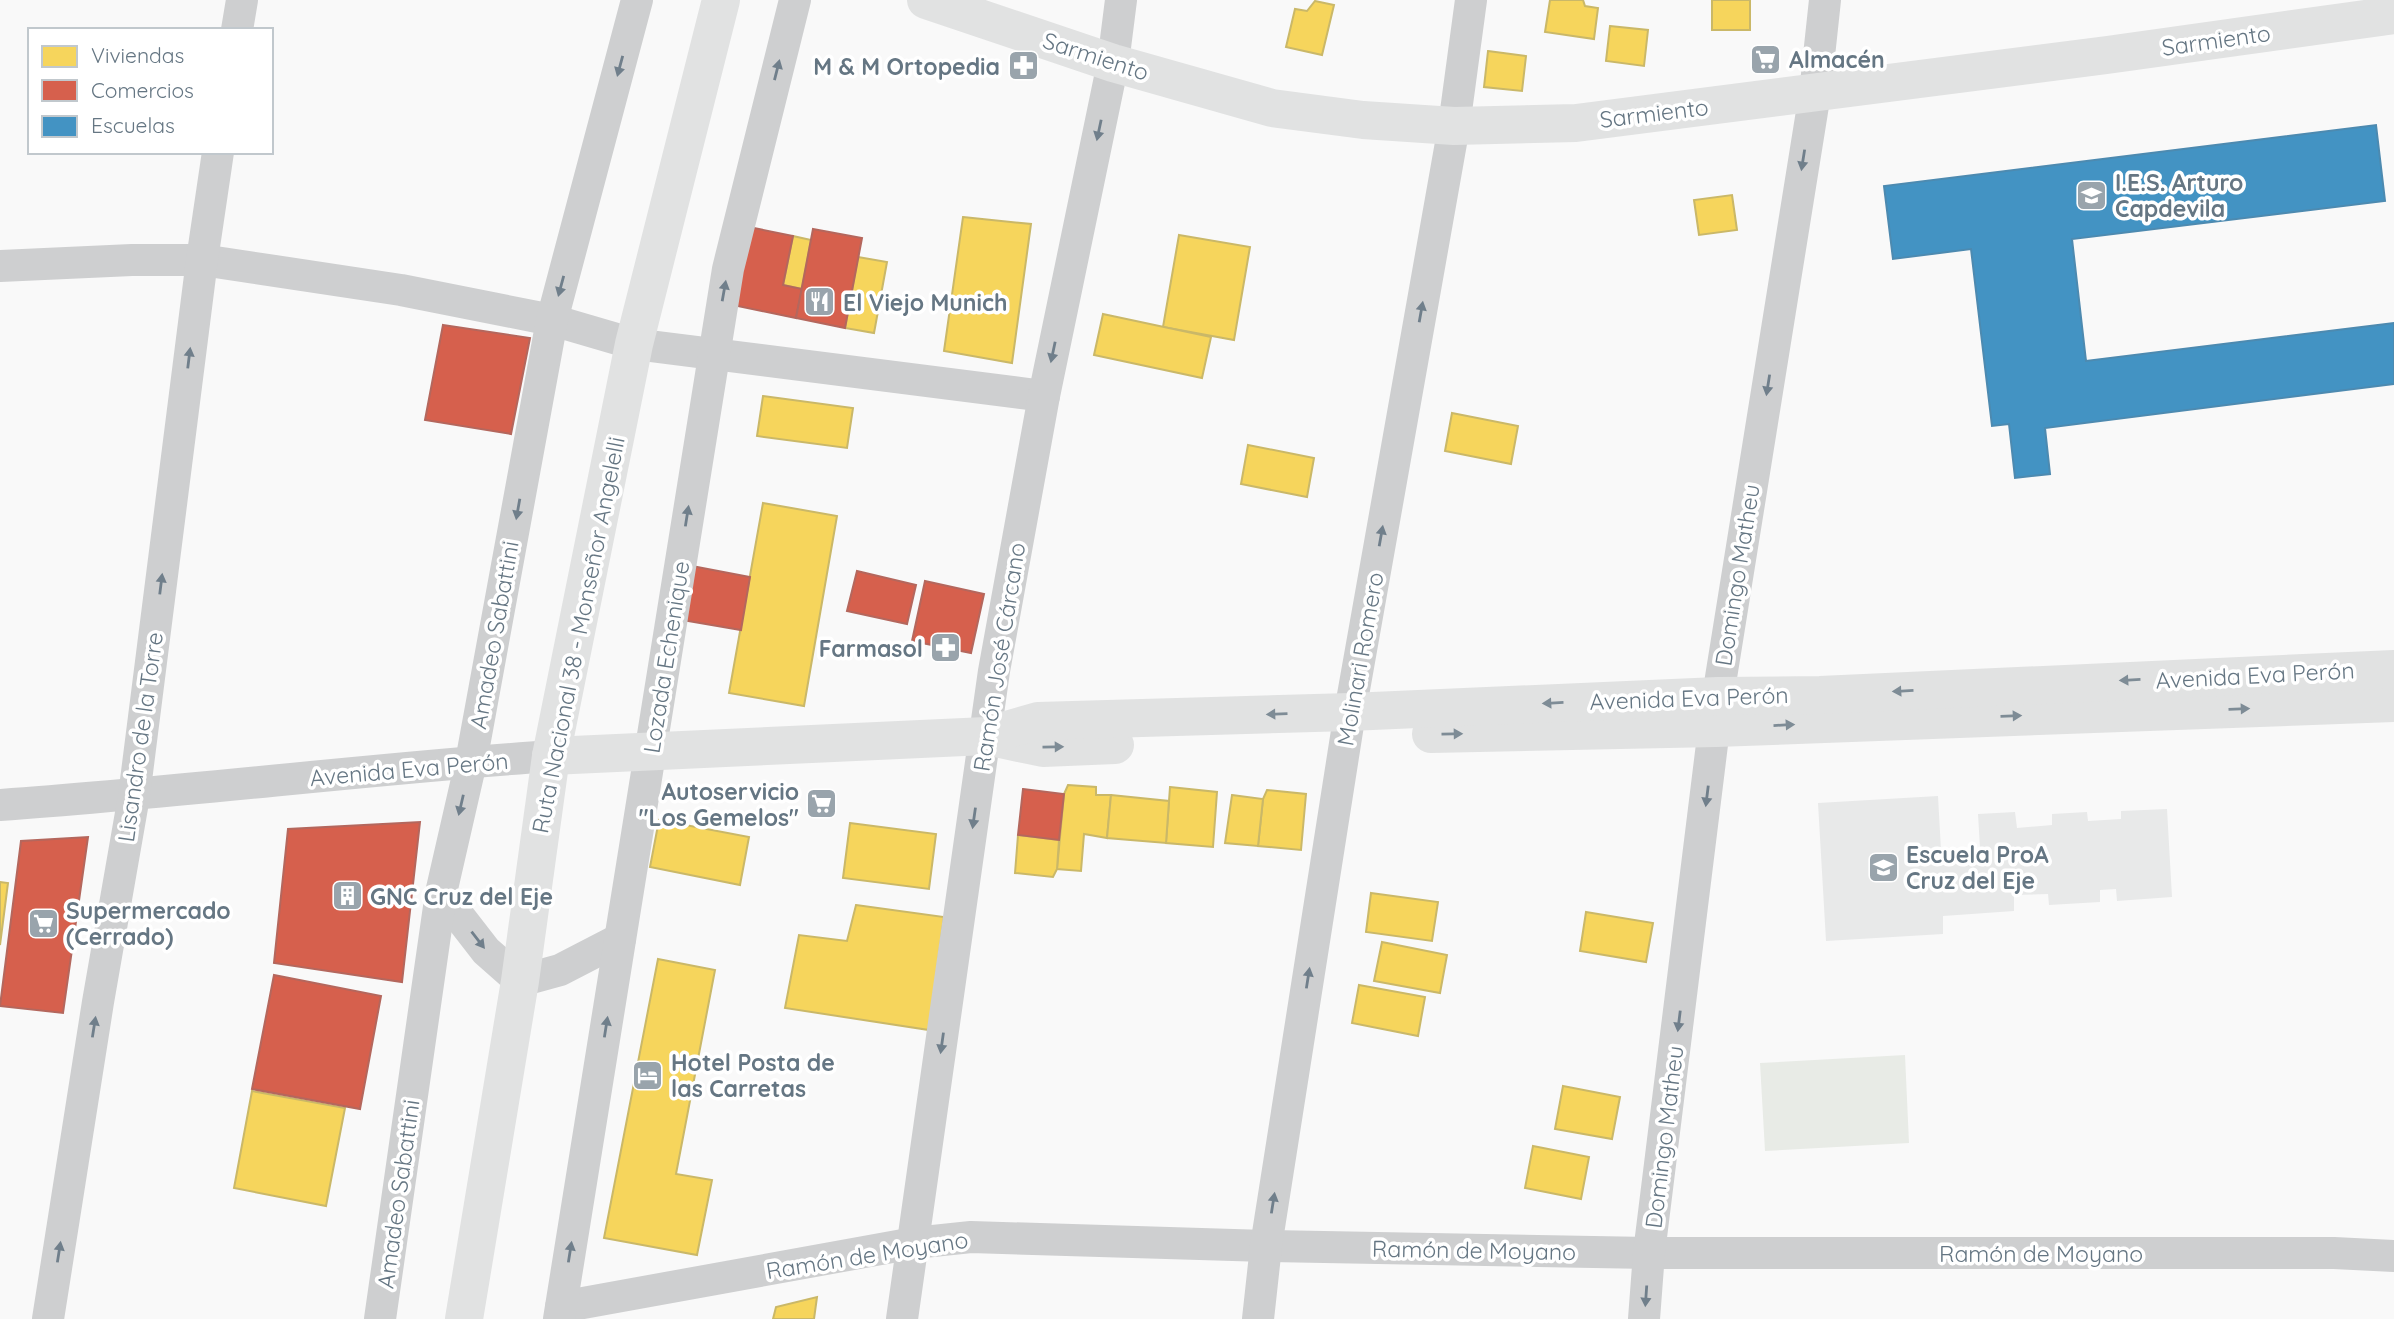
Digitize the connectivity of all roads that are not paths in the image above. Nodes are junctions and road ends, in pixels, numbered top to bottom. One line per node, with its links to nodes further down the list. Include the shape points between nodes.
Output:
1 (242, 0): 10 (street)
2 (637, 0): 17 (street, Amadeo Sabattini, one-way to 17)
3 (721, 0): 18 (main road, Ruta Nacional 38 - Monseñor Angelelli)
4 (795, 0): 19 (street, Lozada Echenique, one-way to 4, via 728,269)
5 (926, 0): 11 (main road, Sarmiento)
6 (1121, 0): 11 (street, Ramón José Cárcano)
7 (1471, 0): 13 (street, Molinari Romero)
8 (1825, 0): 12 (street, Domingo Matheu)
9 (2394, 15): 12 (main road, Sarmiento)
10 (237, 28)
11 (1113, 63): 13 (main road, Sarmiento, via 1272,108); 20 (street, Ramón José Cárcano, one-way to 20)
12 (1815, 93): 13 (main road, Sarmiento, via 1576,123); 23 (street, Domingo Matheu, one-way to 23)
13 (1454, 126): 24 (street, Molinari Romero, one-way to 13)
14 (218, 154): 15 (street, Lisandro de la Torre)
15 (202, 260): 16 (street); 17 (street, via 401,290); 29 (street, Lisandro de la Torre, one-way to 15)
16 (0, 266)
17 (552, 320): 18 (street); 28 (street, Amadeo Sabattini, one-way to 28)
18 (634, 344): 19 (street); 27 (main road, Ruta Nacional 38 - Monseñor Angelelli)
19 (713, 355): 20 (street); 26 (street, Lozada Echenique, one-way to 19)
20 (1044, 396): 25 (street, Ramón José Cárcano)
21 (2394, 668): 23 (main road, Avenida Eva Perón, one-way to 23, via 1820,695)
22 (2394, 703): 23 (main road, Avenida Eva Perón, one-way to 22)
23 (1717, 712): 24 (main road, Avenida Eva Perón); 36 (street, Domingo Matheu, one-way to 36)
24 (1348, 724): 25 (main road, Avenida Eva Perón, via 1038,721); 35 (street, Molinari Romero, one-way to 24)
25 (986, 736): 26 (main road, Avenida Eva Perón); 34 (street, Ramón José Cárcano, one-way to 34)
26 (651, 753): 27 (main road, Avenida Eva Perón); 32 (street, Lozada Echenique)
27 (551, 756): 28 (street, Avenida Eva Perón); 33 (main road, Ruta Nacional 38 - Monseñor Angelelli)
28 (471, 762): 29 (street, Avenida Eva Perón); 31 (street, Amadeo Sabattini, one-way to 31)
29 (134, 796): 30 (street, Avenida Eva Perón); 39 (street, Lisandro de la Torre, one-way to 29)
30 (0, 805)
31 (441, 893): 33 (street, one-way to 33, via 486,951); 40 (street, Amadeo Sabattini)
32 (620, 939): 33 (street, via 560,970); 38 (street, Lozada Echenique, one-way to 32)
33 (520, 981): 41 (main road, Ruta Nacional 38 - Monseñor Angelelli)
34 (914, 1243): 35 (street, Ramón de Moyano, via 971,1237); 38 (street, Ramón de Moyano); 42 (street, Ramón José Cárcano)
35 (1266, 1246): 36 (street, Ramón de Moyano); 43 (street, Molinari Romero)
36 (1649, 1253): 37 (street, Ramón de Moyano); 44 (street, Domingo Matheu, one-way to 44)
37 (2394, 1256)
38 (560, 1313)
39 (48, 1319)
40 (380, 1319)
41 (464, 1319)
42 (902, 1319)
43 (1258, 1319)
44 (1644, 1319)

